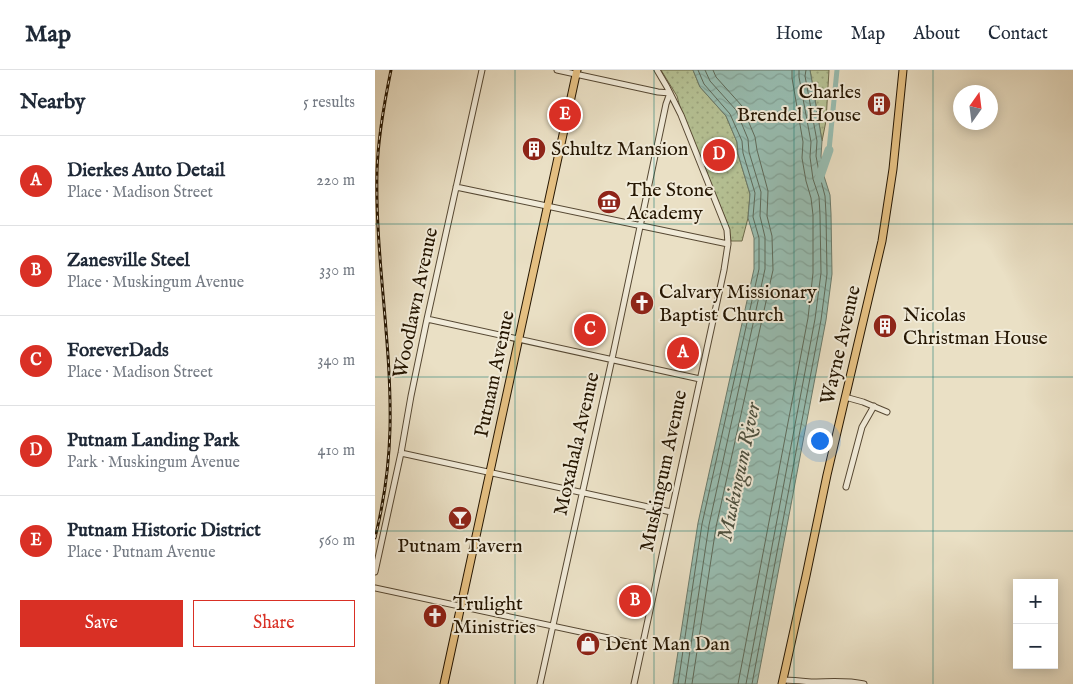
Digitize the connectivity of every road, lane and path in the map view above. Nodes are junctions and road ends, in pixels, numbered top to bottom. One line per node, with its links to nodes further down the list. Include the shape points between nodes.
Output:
1 (482, 70): 7 (street, Woodlawn Avenue)
2 (557, 70): 5 (street)
3 (657, 70): 6 (street, Muskingum Avenue)
4 (903, 70): 15 (main road, Wayne Avenue, via 888,207)
5 (577, 72): 6 (street); 8 (main road, Putnam Avenue)
6 (670, 93): 9 (street, Moxahala Avenue); 10 (street, Muskingum Avenue, via 713,193 727,230)
7 (456, 186): 8 (street); 11 (street, Woodlawn Avenue)
8 (548, 206): 9 (street); 12 (main road, Putnam Avenue)
9 (640, 226): 10 (street); 13 (street, Moxahala Avenue)
10 (728, 244): 14 (street, Muskingum Avenue)
11 (427, 319): 12 (street); 18 (street, Woodlawn Avenue)
12 (519, 339): 13 (street); 19 (main road, Putnam Avenue)
13 (612, 359): 14 (street); 21 (street, Moxahala Avenue)
14 (700, 379): 22 (street, Muskingum Avenue)
15 (845, 397): 16 (street); 28 (main road, Wayne Avenue)
16 (874, 406): 17 (street); 20 (street, via 862,427)
17 (887, 412)
18 (401, 453): 19 (street); 23 (street, Woodlawn Avenue)
19 (490, 472): 21 (street); 25 (main road, Putnam Avenue)
20 (846, 487)
21 (582, 492): 22 (street); 26 (street, Moxahala Avenue)
22 (671, 512): 27 (street, Muskingum Avenue)
23 (375, 572)
24 (375, 588): 25 (street)
25 (461, 607): 26 (street); 29 (main road, Putnam Avenue)
26 (552, 626): 27 (street); 30 (street, Moxahala Avenue)
27 (641, 645): 31 (street, Muskingum Avenue)
28 (782, 682): 32 (street)
29 (444, 684)
30 (540, 684)
31 (634, 684)
32 (864, 684)

